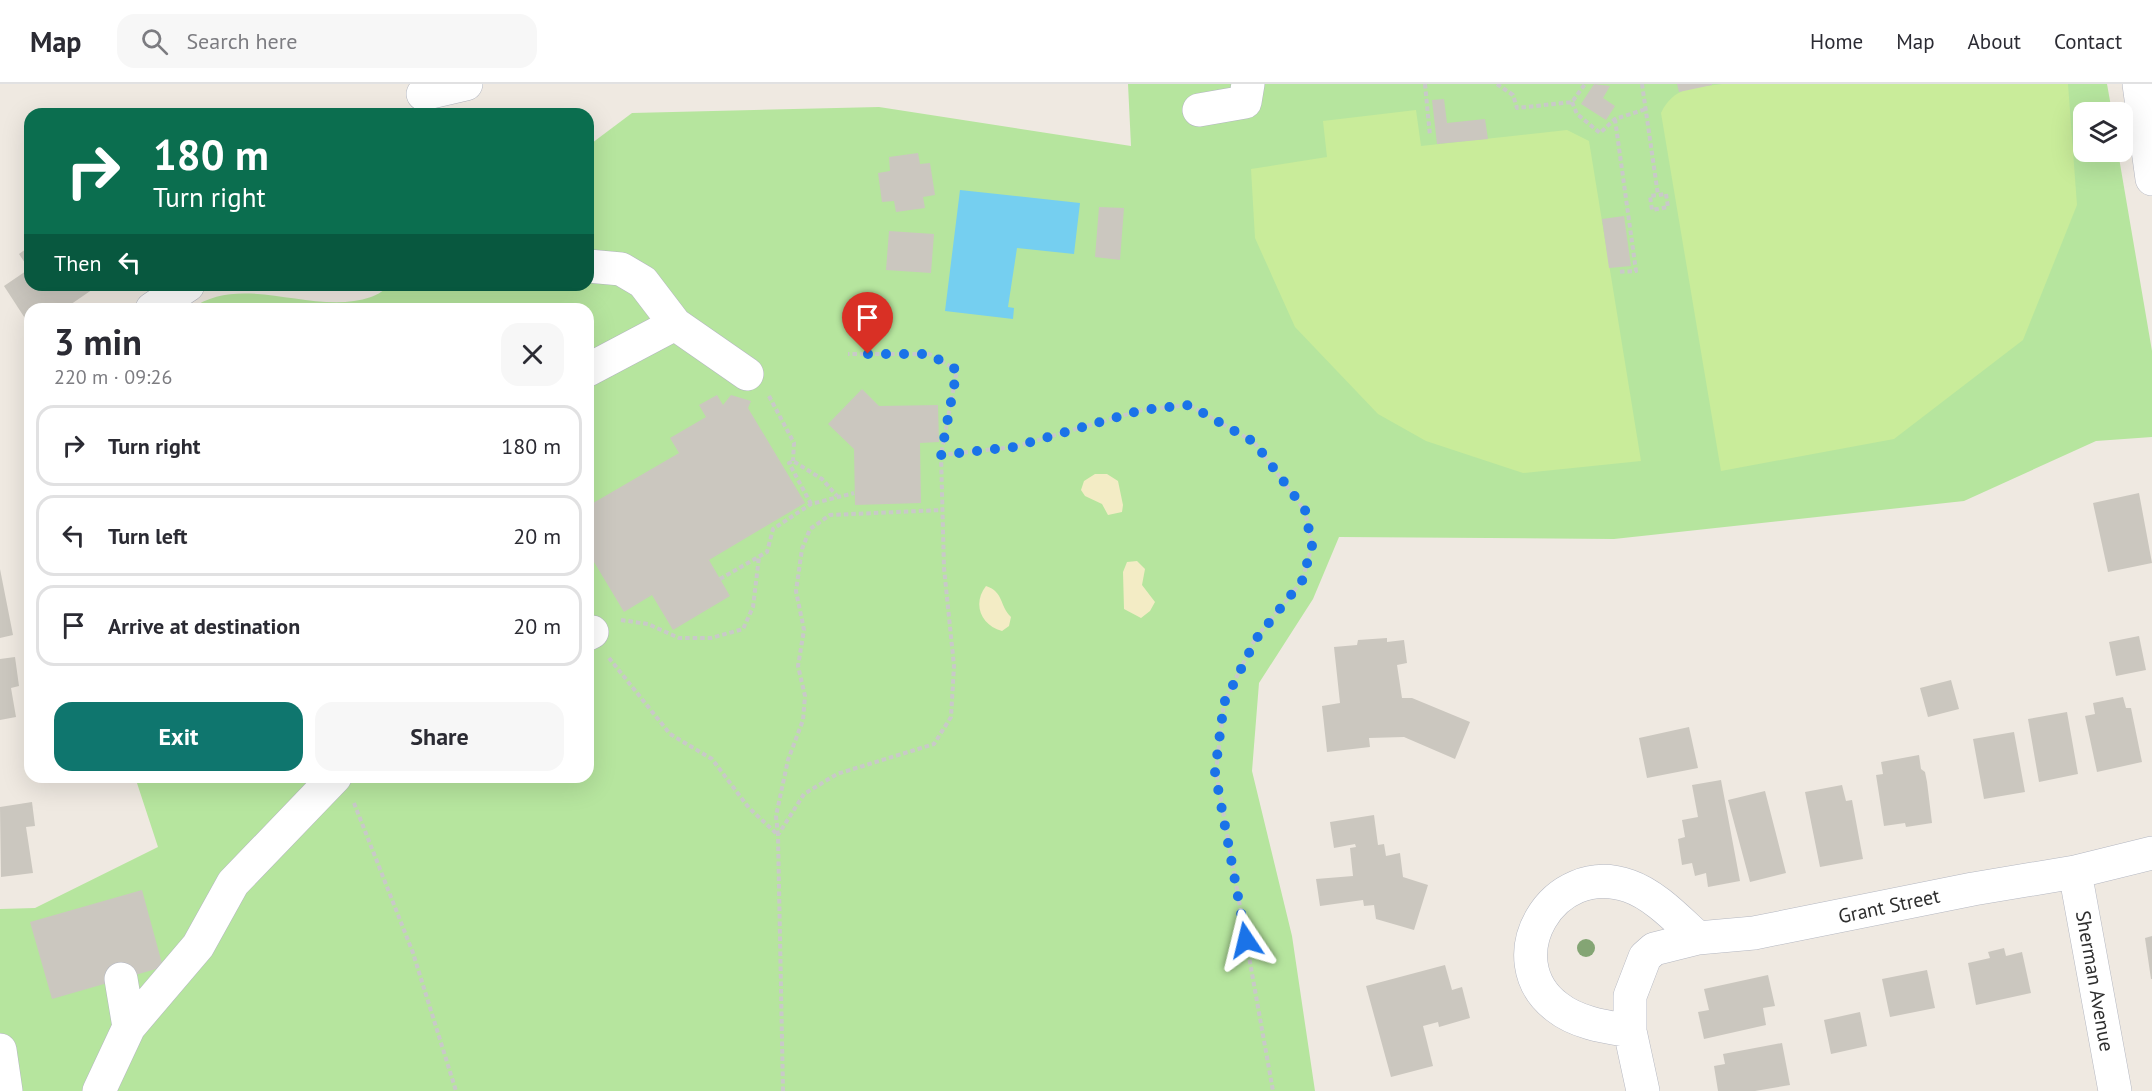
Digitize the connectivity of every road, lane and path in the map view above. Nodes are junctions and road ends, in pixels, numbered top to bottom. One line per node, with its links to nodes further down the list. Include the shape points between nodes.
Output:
1 (466, 84): 8 (street)
2 (1248, 84): 11 (street, via 1245,102)
3 (1425, 84): 13 (path)
4 (1497, 84): 9 (path, via 1513,95 1517,108)
5 (1585, 84): 9 (path)
6 (1642, 84): 10 (path)
7 (2139, 84): 14 (street)
8 (424, 97)
9 (1572, 102): 12 (path, via 1577,114 1600,133)
10 (1646, 109): 12 (path); 15 (path)
11 (1199, 110)
12 (1615, 119): 17 (path, via 1636,271)
13 (1430, 136)
14 (2152, 179)
15 (1658, 195): 15 (path, via 1650,196 1652,210 1668,207 1666,194)
16 (594, 267): 20 (street, via 621,269 643,282)
17 (1617, 272)
18 (179, 291): 19 (street)
19 (161, 303)
20 (675, 324): 22 (street); 23 (street)
21 (848, 354): 24 (path, via 929,354 957,370)
22 (594, 367)
23 (757, 382): 25 (path, via 794,443)
24 (941, 455): 29 (path); 47 (path, via 1014,447 1142,410 1189,405 1254,442 1305,510 1312,546 1302,581 1256,639 1224,703 1215,772)
25 (793, 461): 27 (path, via 822,478); 28 (path, via 789,463)
26 (854, 493): 27 (path)
27 (838, 496): 28 (path)
28 (811, 504): 30 (path, via 773,529 767,552)
29 (942, 510): 35 (path, via 954,666 951,717 934,744 837,774 804,794); 35 (path, via 830,515 810,529 802,549 796,591 804,630 798,666 805,696 803,720 776,816)
30 (759, 557): 31 (path); 32 (path, via 753,607 743,629 711,638 679,638 648,624 622,620)
31 (720, 579)
32 (594, 631)
33 (594, 639): 35 (path, via 670,734 712,759 749,808)
34 (344, 788): 40 (street, via 233,883 198,946); 45 (path, via 413,952)
35 (778, 835): 46 (path)
36 (2152, 854): 37 (street, Grant Street)
37 (2074, 872): 38 (street, Grant Street, via 1754,933); 49 (street, Sherman Avenue)
38 (1698, 938): 41 (street, Grant Street, via 1654,949 1645,957 1630,996); 41 (street, via 1648,895 1629,886 1589,882 1566,890 1551,902 1538,922 1532,945 1531,961 1544,994 1557,1008 1574,1017)
39 (121, 979): 40 (street)
40 (129, 1027): 44 (street)
41 (1630, 1031): 48 (street)
42 (0, 1050): 43 (street)
43 (6, 1091)
44 (99, 1091)
45 (456, 1091)
46 (783, 1091)
47 (1274, 1091)
48 (1643, 1091)
49 (2115, 1091)

